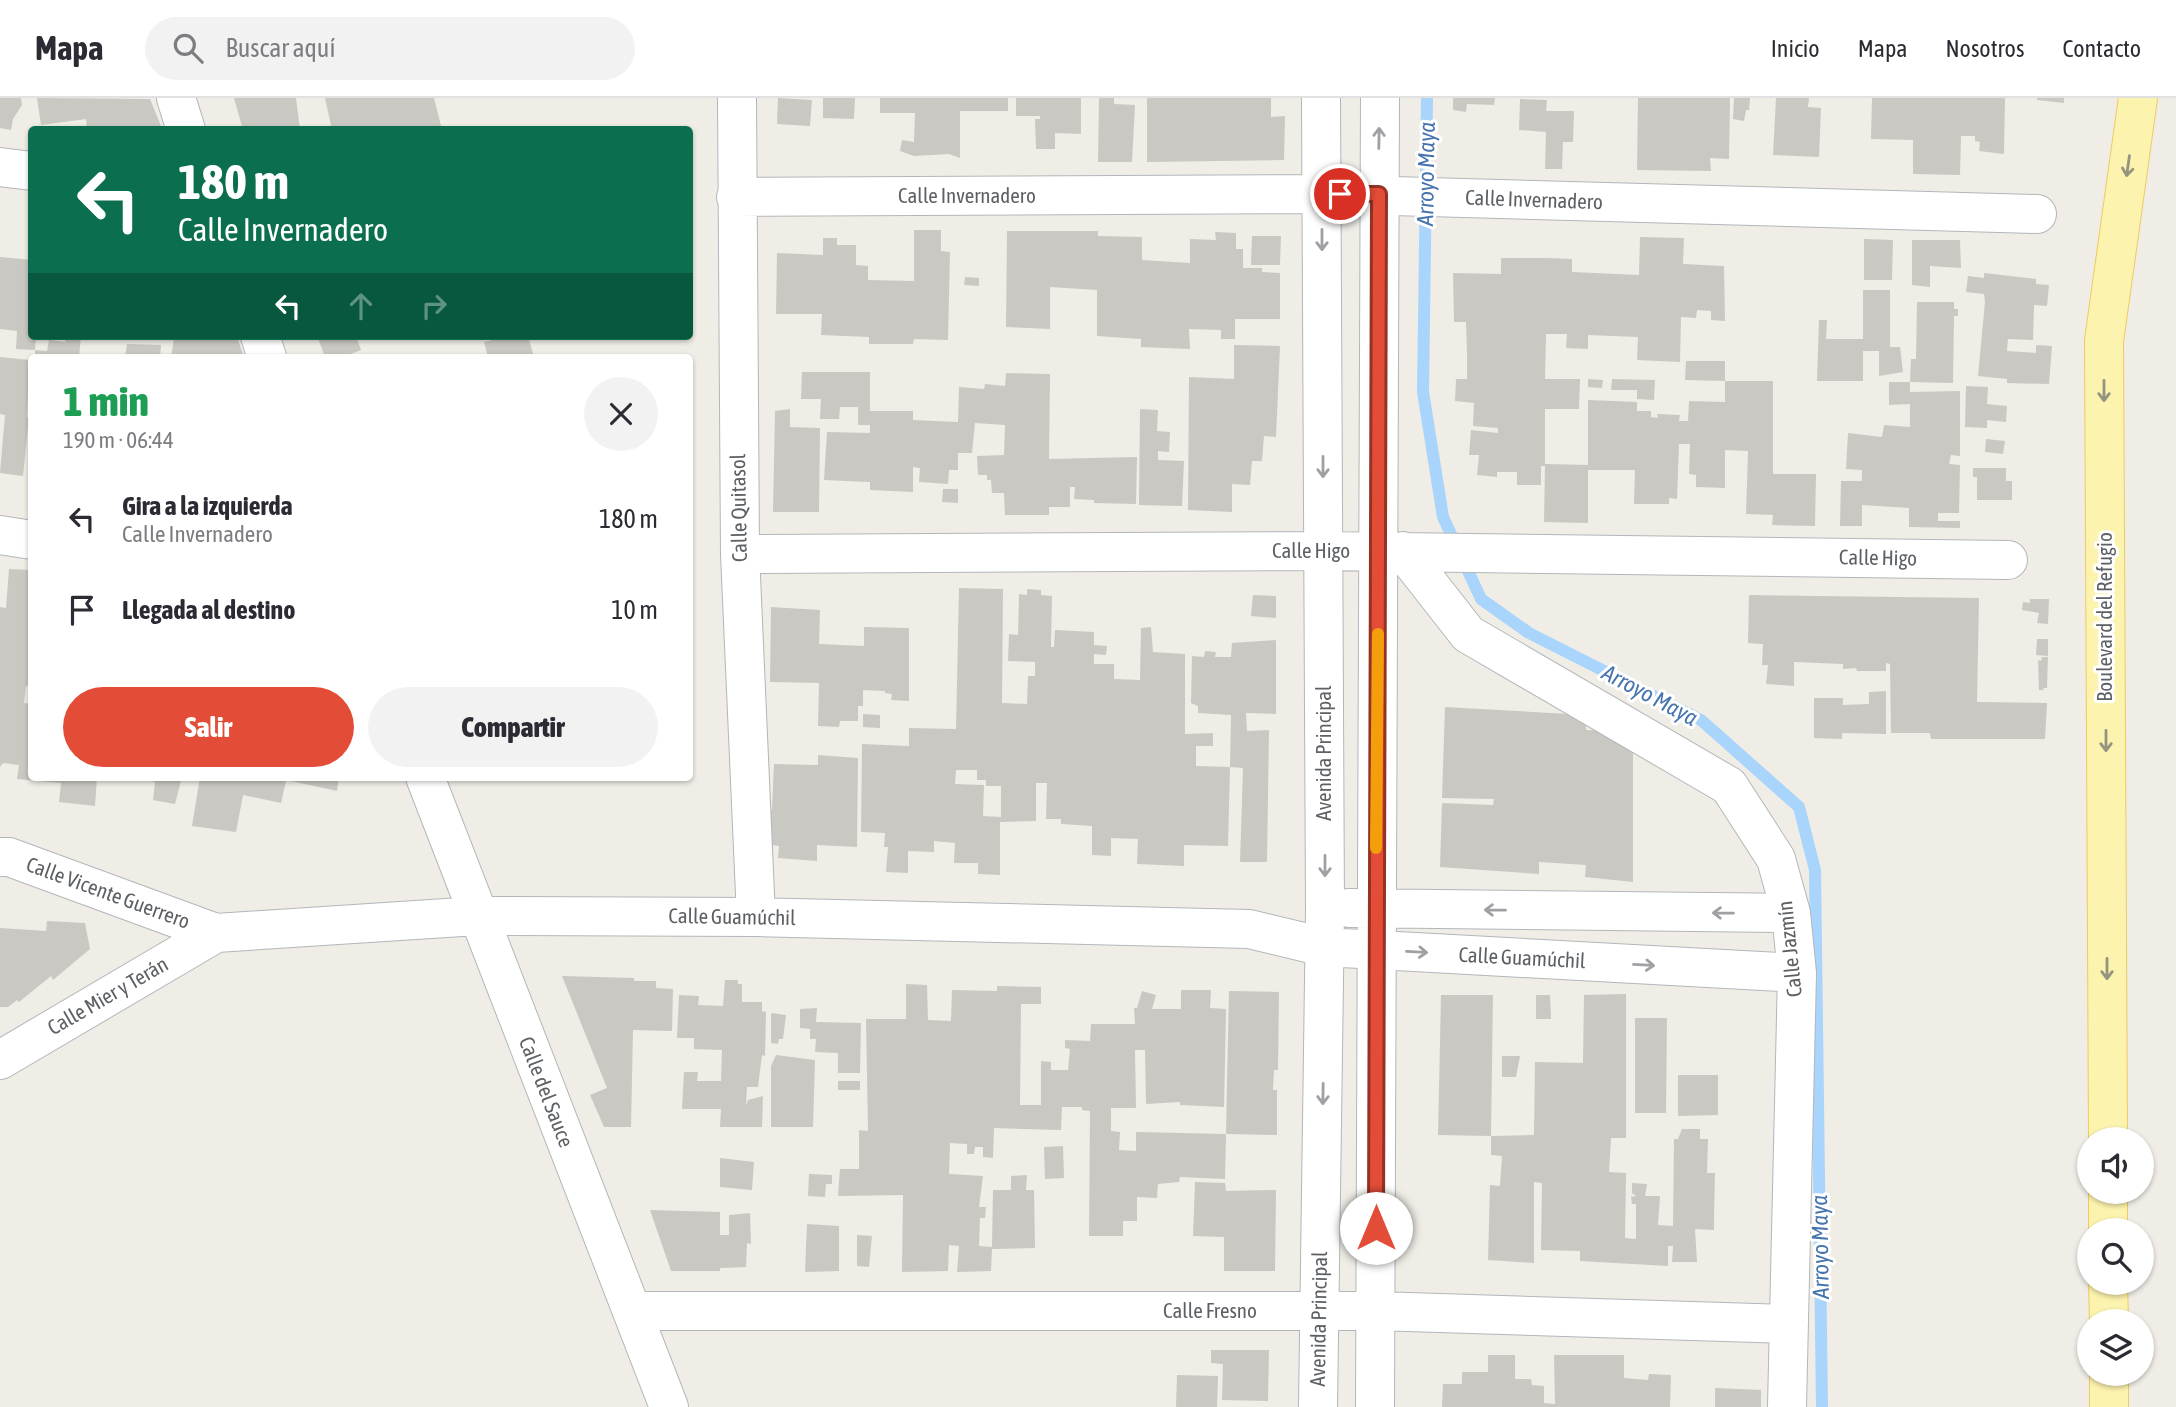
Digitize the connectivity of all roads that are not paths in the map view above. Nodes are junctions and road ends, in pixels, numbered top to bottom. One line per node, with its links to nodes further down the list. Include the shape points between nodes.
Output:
1 (176, 98): 6 (street)
2 (737, 98): 11 (street, Calle Quitasol)
3 (1321, 98): 9 (street, Avenida Principal)
4 (1380, 98): 10 (street, one-way to 4)
5 (2138, 98): 32 (main road, Boulevard del Refugio, one-way to 32, via 2104,341)
6 (185, 126)
7 (0, 167): 8 (street)
8 (28, 170)
9 (1321, 194): 10 (street, Calle Invernadero); 11 (street, Calle Invernadero); 15 (street, Avenida Principal, one-way to 15)
10 (1411, 196): 12 (street, Calle Invernadero); 16 (street)
11 (736, 197): 17 (street, Calle Quitasol)
12 (2037, 214)
13 (0, 535): 14 (street)
14 (28, 539)
15 (1324, 551): 16 (street, Calle Higo); 17 (street, Calle Higo); 22 (street, Avenida Principal, one-way to 22)
16 (1402, 552): 18 (street, Calle Higo); 21 (street); 23 (street, Calle Jazmín, via 1468,634 1728,786 1776,859)
17 (740, 554): 25 (street, Calle Quitasol)
18 (2008, 560)
19 (426, 781): 24 (street, Calle del Sauce)
20 (0, 858): 27 (street, Calle Vicente Guerrero, via 9,857)
21 (1375, 908): 22 (street, Calle Guamúchil); 23 (street, Calle Guamúchil, one-way to 21); 29 (street)
22 (1325, 909): 26 (street, Calle Guamúchil); 28 (street, Avenida Principal)
23 (1791, 914): 30 (street, Calle Jazmín)
24 (477, 916): 25 (street, Calle Guamúchil); 27 (street, Calle Guamúchil); 33 (street, Calle del Sauce)
25 (756, 917): 26 (street, Calle Guamúchil)
26 (1249, 929): 28 (street, Calle Guamúchil)
27 (216, 933): 31 (street, Calle Mier y Terán)
28 (1324, 947): 29 (street, Calle Guamúchil); 34 (street, Avenida Principal, one-way to 34)
29 (1376, 950): 30 (street, Calle Guamúchil, one-way to 30); 35 (street)
30 (1797, 973): 36 (street, Calle Jazmín)
31 (0, 1059)
32 (2108, 1127)
33 (632, 1311): 34 (street, Calle Fresno); 38 (street, Calle del Sauce)
34 (1320, 1311): 35 (street, Calle Fresno); 39 (street, Avenida Principal)
35 (1376, 1311): 36 (street, Calle Fresno); 40 (street)
36 (1787, 1324): 41 (street, Calle Jazmín)
37 (2109, 1386): 42 (main road)
38 (669, 1407)
39 (1318, 1407)
40 (1375, 1407)
41 (1787, 1407)
42 (2109, 1407)

